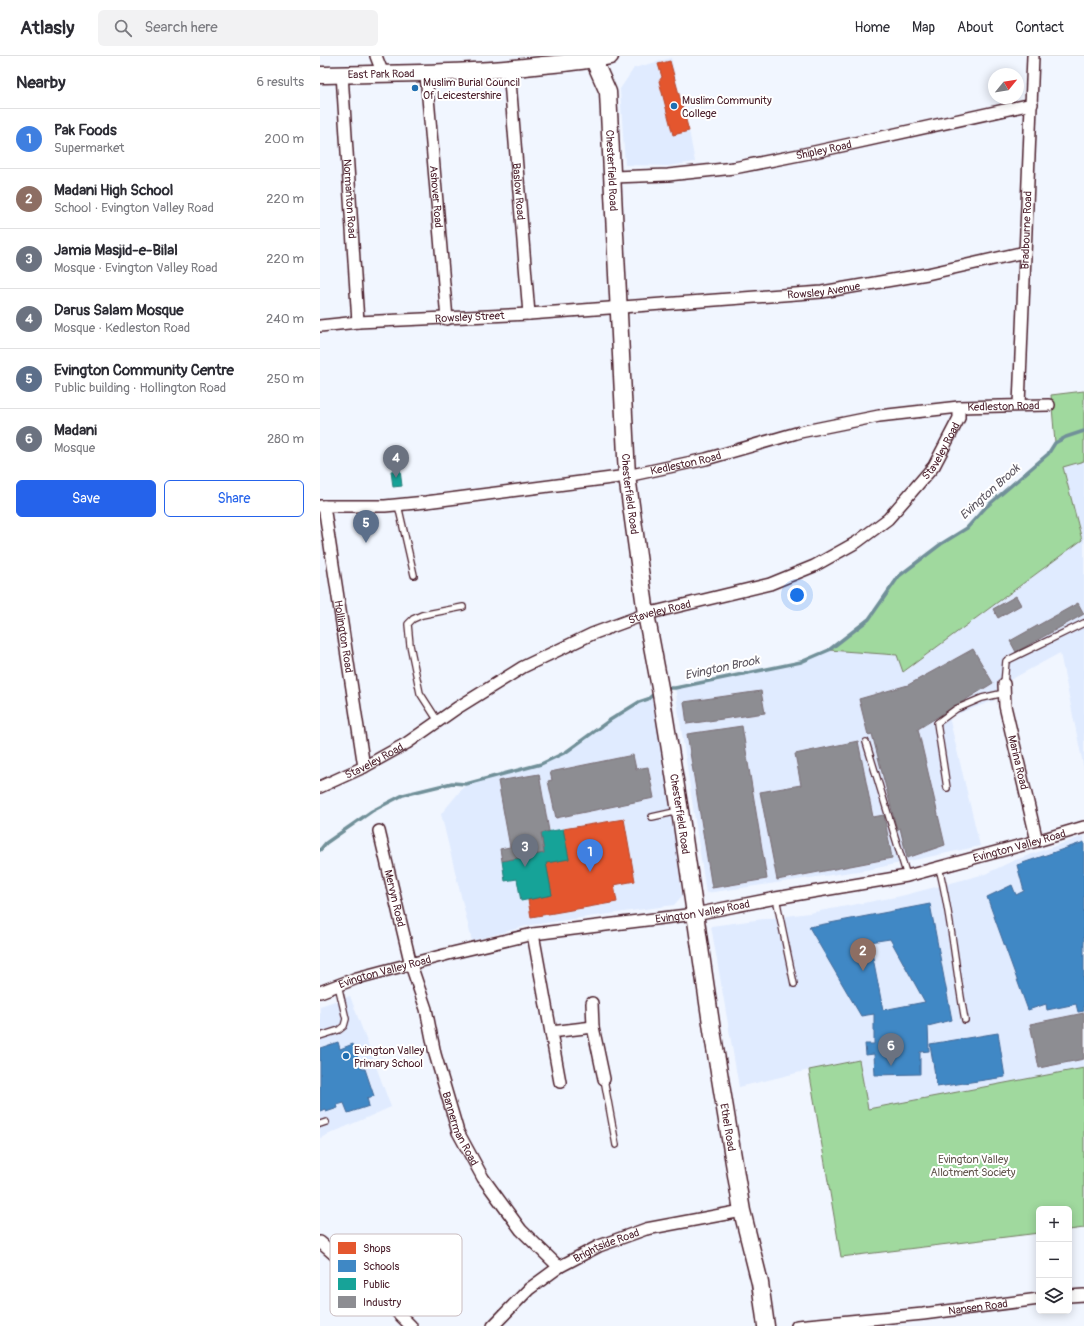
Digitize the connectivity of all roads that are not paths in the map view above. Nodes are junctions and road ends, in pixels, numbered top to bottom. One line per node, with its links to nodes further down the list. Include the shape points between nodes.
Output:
1 (376, 56): 8 (street)
2 (610, 56): 4 (street, East Park Road)
3 (1033, 56): 10 (street, Bradbourne Road)
4 (593, 58): 5 (street, East Park Road); 11 (street, Chesterfield Road, via 608,92)
5 (508, 69): 9 (street, East Park Road); 14 (street, Baslow Road)
6 (320, 74): 7 (street, East Park Road)
7 (342, 74): 8 (street, East Park Road); 16 (street, Normanton Road)
8 (383, 74): 9 (street, East Park Road)
9 (426, 74): 15 (street, Ashover Road)
10 (1032, 104): 11 (street, Shipley Road, via 734,168 668,175); 12 (street, Bradbourne Road)
11 (612, 177): 13 (street, Chesterfield Road)
12 (1025, 252): 13 (street, Rowsley Avenue, via 927,274 822,292); 18 (street, Bradbourne Road)
13 (619, 306): 14 (street, Rowsley Street); 21 (street, Chesterfield Road)
14 (529, 314): 15 (street, Rowsley Street)
15 (447, 319): 16 (street, Rowsley Street)
16 (358, 322): 17 (street, Rowsley Street)
17 (320, 326)
18 (1019, 405): 19 (street, Kedleston Road); 20 (street, Kedleston Road)
19 (1049, 405)
20 (959, 407): 21 (street, Kedleston Road, via 879,416 807,430 706,459); 26 (street, Staveley Road, via 959,418 934,466 888,518 857,542 814,566 770,584)
21 (627, 476): 22 (street, Kedleston Road); 26 (street, Chesterfield Road)
22 (398, 505): 23 (street, Kedleston Road); 24 (lane)
23 (322, 506): 31 (street, Hollington Road)
24 (414, 575)
25 (463, 607): 29 (lane, via 422,615 408,624 420,693)
26 (646, 614): 29 (street, Staveley Road, via 592,634 523,668); 34 (street, Chesterfield Road)
27 (1084, 623): 28 (lane, via 1006,661)
28 (1004, 688): 33 (lane, via 956,709 937,724); 38 (street, Marina Road, via 1004,706)
29 (438, 721): 31 (street, Staveley Road, via 407,743)
30 (866, 742): 40 (lane)
31 (364, 767): 32 (street, Staveley Road)
32 (320, 787)
33 (947, 788)
34 (680, 811): 35 (lane); 42 (street, Chesterfield Road)
35 (652, 817)
36 (1084, 827): 38 (street, Evington Valley Road)
37 (379, 831): 44 (street, Mervyn Road)
38 (1037, 841): 39 (street, Evington Valley Road)
39 (939, 868): 40 (street, Evington Valley Road); 49 (lane, via 951,926)
40 (907, 876): 41 (street, Evington Valley Road)
41 (776, 898): 42 (street, Evington Valley Road); 45 (lane)
42 (696, 920): 43 (street, Evington Valley Road); 58 (street, Ethel Road)
43 (533, 934): 44 (street, Evington Valley Road); 51 (street)
44 (411, 965): 46 (street, Evington Valley Road); 61 (street, Bannerman Road, via 426,1009 435,1054 458,1132 483,1178 521,1230)
45 (794, 984)
46 (338, 985): 47 (street, Evington Valley Road); 52 (lane, via 346,1019 344,1026)
47 (320, 992)
48 (592, 1002): 50 (street)
49 (964, 1020)
50 (593, 1027): 51 (street); 53 (street)
51 (551, 1032): 54 (street)
52 (320, 1036)
53 (604, 1080): 57 (lane)
54 (560, 1082)
55 (326, 1122): 56 (lane)
56 (320, 1124)
57 (616, 1146)
58 (742, 1211): 61 (street, Brightside Road, via 646,1229 599,1246); 68 (street, Ethel Road, via 760,1283)
59 (320, 1242): 60 (street)
60 (330, 1251)
61 (559, 1266): 67 (street, Brightside Road, via 529,1289)
62 (1084, 1295): 63 (street)
63 (1072, 1296)
64 (1036, 1299): 69 (street, Nansen Road, via 923,1314)
65 (401, 1316): 66 (street)
66 (411, 1326)
67 (493, 1326)
68 (766, 1326)
69 (797, 1326)

